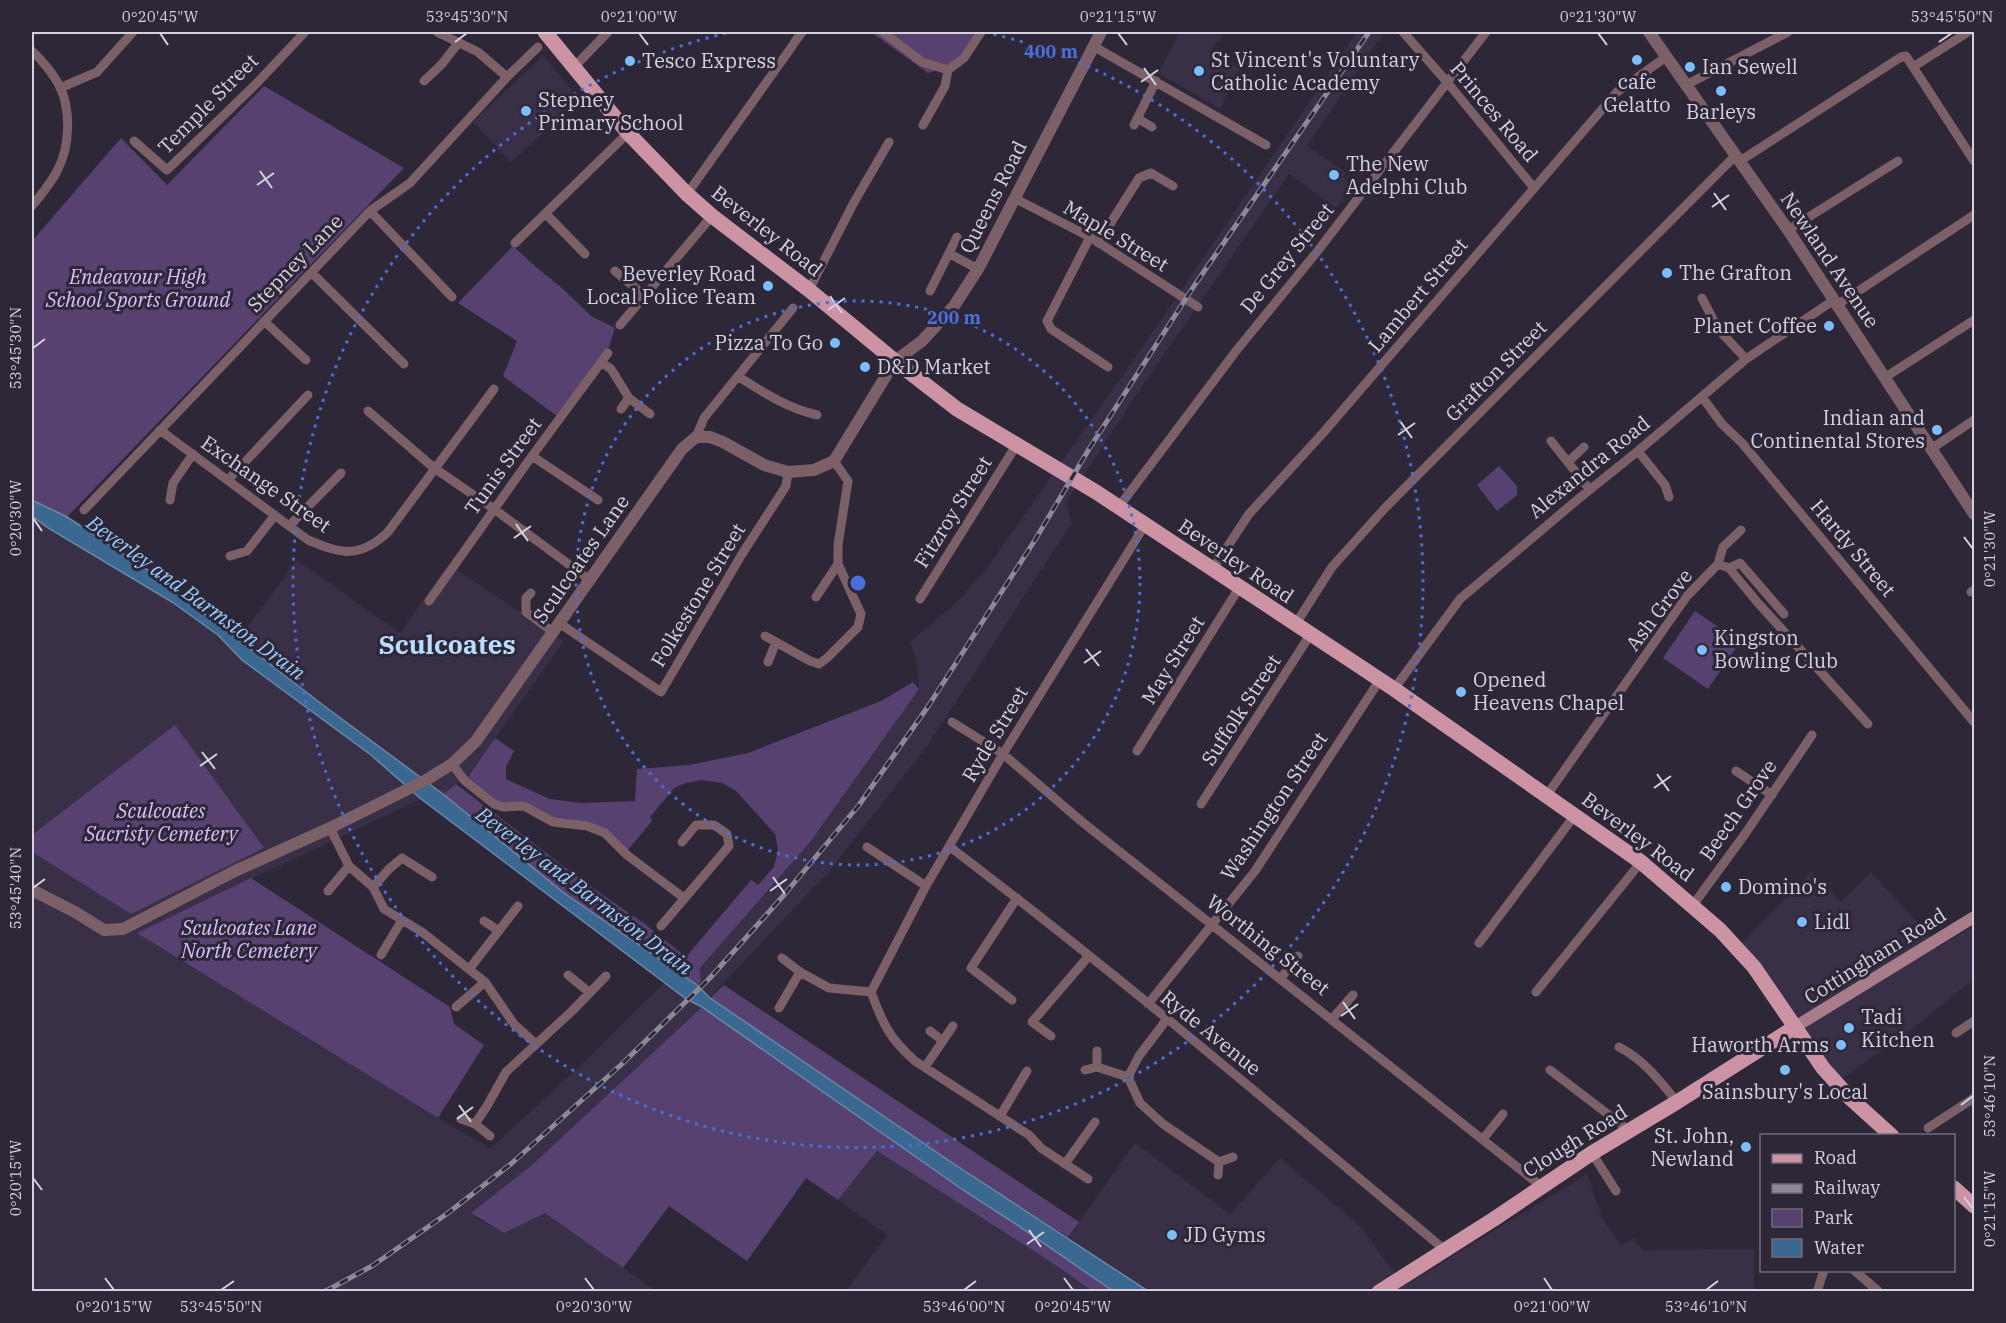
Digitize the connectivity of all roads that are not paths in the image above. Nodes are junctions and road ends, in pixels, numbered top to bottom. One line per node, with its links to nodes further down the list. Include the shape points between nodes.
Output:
1 (134, 32): 28 (street, via 97,72)
2 (305, 32): 32 (street, Temple Street, via 167,170)
3 (437, 32): 15 (street)
4 (545, 32): 21 (main road, Beverley Road)
5 (608, 32): 21 (street)
6 (802, 32): 40 (street)
7 (883, 32): 22 (street, via 922,62)
8 (981, 32): 22 (street, via 964,58)
9 (1101, 32): 17 (street, Queens Road)
10 (1403, 32): 26 (street, Princes Road)
11 (1486, 32): 26 (street, De Grey Street)
12 (1649, 32): 19 (street, Newland Avenue)
13 (1788, 32): 27 (street)
14 (1968, 32): 20 (street)
15 (459, 42): 23 (street); 24 (street)
16 (538, 46): 23 (street, Stepney Lane)
17 (1093, 46): 25 (street); 41 (street, Queens Road)
18 (32, 51): 28 (street)
19 (1666, 57): 27 (street, Newland Avenue); 39 (street, Lambert Street, via 1617,92)
20 (1913, 66): 35 (street, Grafton Street, via 1906,56 1901,57); 36 (street)
21 (574, 68): 31 (main road, Beverley Road)
22 (948, 70): 29 (street, via 945,86)
23 (507, 76): 43 (street, Stepney Lane, via 410,183)
24 (424, 81)
25 (1156, 81): 30 (street, via 1136,122); 34 (street)
26 (1447, 82): 39 (street, Princes Road); 105 (street, De Grey Street)
27 (1686, 85): 35 (street, Newland Avenue)
28 (60, 88): 42 (street, via 68,116 66,144 59,168)
29 (923, 124)
30 (1152, 127)
31 (628, 133): 40 (main road, Beverley Road); 44 (street)
32 (134, 141)
33 (889, 142): 57 (street)
34 (1266, 145)
35 (1738, 158): 47 (street, Newland Avenue); 125 (street, Grafton Street, via 1385,508 1332,567)
36 (1974, 159)
37 (1898, 161): 47 (street)
38 (1173, 186): 51 (street, via 1151,173 1138,178)
39 (1534, 188): 117 (street, Lambert Street, via 1249,514)
40 (687, 194): 46 (main road, Beverley Road)
41 (1014, 198): 49 (street, Maple Street); 54 (street, Queens Road)
42 (32, 206)
43 (370, 211): 56 (street, Stepney Lane); 60 (street)
44 (546, 214): 50 (street); 52 (street)
45 (1974, 215): 62 (street, Alexandra Road)
46 (712, 216): 57 (main road, Beverley Road); 59 (street)
47 (1788, 230): 62 (street, Newland Avenue)
48 (957, 237): 53 (street)
49 (1090, 237): 51 (street, Maple Street); 74 (street, via 1047,321 1051,329)
50 (515, 243)
51 (1098, 243): 63 (street, Maple Street)
52 (585, 254)
53 (950, 254): 54 (street); 58 (street)
54 (978, 269): 71 (street, Queens Road, via 954,306 922,341)
55 (615, 271): 59 (street)
56 (310, 273): 66 (street, Stepney Lane); 73 (street)
57 (808, 290): 71 (main road, Beverley Road)
58 (930, 291)
59 (645, 296): 67 (street)
60 (452, 297)
61 (1702, 298): 69 (street, via 1718,329)
62 (1835, 303): 69 (street, Alexandra Road); 76 (street, Newland Avenue)
63 (1198, 307)
64 (793, 308): 75 (street)
65 (1974, 320): 76 (street)
66 (264, 321): 70 (street); 86 (street, Stepney Lane)
67 (620, 325)
68 (608, 353): 72 (street, Tunis Street)
69 (1746, 359): 79 (street, Alexandra Road)
70 (306, 360)
71 (895, 361): 89 (main road, Beverley Road, via 957,409); 95 (street)
72 (601, 362): 80 (street, via 611,369); 94 (street, Tunis Street)
73 (404, 364)
74 (1108, 367)
75 (739, 377): 84 (street, via 779,403); 87 (street, via 704,418)
76 (1884, 378): 91 (street, Newland Avenue)
77 (494, 389): 97 (street, Exchange Street)
78 (308, 395): 100 (street)
79 (1702, 397): 92 (street, Alexandra Road); 134 (street, Hardy Street)
80 (629, 398): 81 (street); 83 (street)
81 (621, 409)
82 (368, 411): 97 (street)
83 (650, 414)
84 (817, 415)
85 (1974, 420): 91 (street)
86 (160, 430): 93 (street, Exchange Street); 107 (street, Stepney Lane)
87 (696, 437): 98 (street, via 716,439 764,465); 118 (street, Sculcoates Lane, via 682,449)
88 (1551, 441): 96 (street)
89 (1017, 444): 105 (main road, Beverley Road); 122 (street, Fitzroy Street)
90 (1584, 447): 96 (street)
91 (1931, 449): 108 (street, Newland Avenue)
92 (1638, 452): 101 (street, Alexandra Road); 102 (street, via 1665,485)
93 (193, 454): 100 (street, Exchange Street); 103 (street, via 173,483)
94 (532, 456): 104 (street); 106 (street, Tunis Street)
95 (834, 460): 98 (street, via 814,470); 114 (street, via 848,481)
96 (1568, 462): 101 (street)
97 (434, 468): 106 (street); 111 (street, Exchange Street, via 388,532 358,553 335,551 308,540)
98 (788, 472): 126 (street, Folkestone Street, via 786,486 661,692)
99 (341, 473): 111 (street)
100 (228, 480): 109 (street, Exchange Street)
101 (1590, 490): 132 (street, Alexandra Road, via 1460,598)
102 (1669, 497)
103 (170, 500)
104 (598, 500)
105 (1118, 508): 110 (main road, Beverley Road)
106 (494, 509): 118 (street); 123 (street, Tunis Street)
107 (84, 510)
108 (1974, 514)
109 (275, 515): 111 (street, Exchange Street); 113 (street, via 247,551)
110 (1145, 525): 117 (main road, Beverley Road); 138 (street, Ryde Street)
111 (289, 526)
112 (1741, 530): 115 (street, Ash Grove, via 1723,547)
113 (230, 556)
114 (838, 564): 121 (street); 129 (street, via 861,614 858,627 819,664)
115 (1718, 564): 116 (street, Ash Grove); 141 (street, Ash Grove, via 1687,596)
116 (1729, 568): 124 (street, Ash Grove, via 1740,563); 135 (street)
117 (1212, 570): 119 (main road, Beverley Road)
118 (590, 580): 126 (street, Sculcoates Lane)
119 (1239, 588): 125 (main road, Beverley Road); 137 (street, May Street)
120 (531, 593): 126 (street, via 526,598 526,612)
121 (816, 597)
122 (920, 599)
123 (429, 601)
124 (1784, 614)
125 (1295, 625): 127 (main road, Beverley Road)
126 (556, 628): 139 (street, Sculcoates Lane, via 494,718)
127 (1310, 635): 131 (main road, Beverley Road); 143 (street, Suffolk Street)
128 (765, 636): 129 (street)
129 (776, 642): 130 (street)
130 (768, 662)
131 (1380, 681): 132 (main road, Beverley Road); 163 (street, Washington Street, via 1255,871)
132 (1394, 689): 141 (main road, Beverley Road)
133 (952, 722): 138 (street, Worthing Street)
134 (1974, 722)
135 (1868, 724)
136 (1812, 735): 142 (street, Beech Grove)
137 (1137, 751)
138 (1003, 753): 148 (street, Ryde Street); 163 (street, Worthing Street)
139 (452, 764): 145 (street, Sculcoates Lane); 156 (street, via 465,781 494,804 524,806 554,822 587,826 605,833 627,855)
140 (1736, 771): 142 (street)
141 (1547, 795): 144 (main road, Beverley Road)
142 (1772, 795): 158 (street, Beech Grove)
143 (1201, 804)
144 (1575, 815): 149 (main road, Beverley Road); 166 (street)
145 (330, 828): 150 (street); 154 (street, Sculcoates Lane, via 235,871 123,929 104,930)
146 (682, 842): 156 (street, via 696,825 714,825 727,834 729,846)
147 (867, 847): 152 (street)
148 (950, 848): 152 (street, Ryde Street); 157 (street, Ryde Avenue)
149 (1641, 862): 158 (main road, Beverley Road); 178 (street)
150 (349, 866): 153 (street); 155 (street)
151 (432, 878): 153 (street, via 402,858)
152 (926, 886): 177 (street, Ryde Street)
153 (373, 887): 161 (street, via 384,909)
154 (32, 890)
155 (328, 891)
156 (684, 898): 164 (street)
157 (1017, 898): 169 (street, Ryde Avenue); 181 (street, via 971,968)
158 (1693, 905): 189 (main road, Beverley Road, via 1754,967)
159 (518, 906): 165 (street)
160 (1974, 917): 189 (main road, Cottingham Road)
161 (402, 920): 167 (street); 171 (street)
162 (484, 921): 165 (street)
163 (1212, 924): 175 (street, Worthing Street); 182 (street, Washington Street)
164 (661, 926)
165 (499, 931): 171 (street)
166 (1479, 943)
167 (381, 955)
168 (1299, 956): 175 (street)
169 (1088, 957): 182 (street, Ryde Avenue); 192 (street, via 1032,1022)
170 (782, 958): 172 (street)
171 (470, 968): 176 (street)
172 (800, 972): 177 (street, via 829,988); 184 (street)
173 (568, 975): 179 (street)
174 (606, 976): 179 (street)
175 (1281, 978): 186 (street, Worthing Street)
176 (485, 982): 183 (street); 194 (street, via 514,1024)
177 (871, 992): 197 (street, via 884,1027 902,1049)
178 (1536, 992)
179 (590, 993): 194 (street)
180 (1353, 995): 186 (street)
181 (1012, 1000)
182 (1148, 1004): 185 (street, Ryde Avenue)
183 (456, 1006)
184 (779, 1008)
185 (1167, 1019): 202 (street); 225 (street, Ryde Avenue)
186 (1332, 1019): 214 (street, Worthing Street)
187 (1974, 1021): 191 (street)
188 (953, 1026): 193 (street)
189 (1795, 1027): 204 (main road, Clough Road); 212 (main road, Beverley Road, via 1822,1068)
190 (930, 1031): 193 (street)
191 (1956, 1033)
192 (1051, 1036)
193 (943, 1041): 197 (street)
194 (536, 1044): 209 (street, via 506,1072)
195 (1618, 1046): 204 (street, via 1655,1074)
196 (1097, 1052): 198 (street)
197 (926, 1067): 206 (street)
198 (1097, 1067): 199 (street); 202 (street)
199 (1085, 1070)
200 (1550, 1070): 211 (street)
201 (1027, 1071): 206 (street)
202 (1128, 1077): 217 (street, via 1140,1103 1163,1124)
203 (1974, 1098): 210 (street)
204 (1677, 1102): 211 (main road, Clough Road)
205 (1503, 1114): 214 (street)
206 (1000, 1116): 218 (street)
207 (461, 1119): 209 (street)
208 (1095, 1122): 218 (street)
209 (475, 1124): 213 (street)
210 (1928, 1128)
211 (1630, 1131): 215 (main road, Clough Road)
212 (1890, 1134)
213 (490, 1136)
214 (1483, 1139): 221 (street, Worthing Street)
215 (1592, 1153): 221 (main road, Clough Road); 223 (street)
216 (1233, 1157): 217 (street)
217 (1219, 1162): 219 (street)
218 (1065, 1164): 220 (street)
219 (1218, 1175)
220 (1089, 1179)
221 (1541, 1186): 225 (main road, Clough Road)
222 (1955, 1190): 224 (main road)
223 (1616, 1191)
224 (1974, 1206)
225 (1445, 1250): 228 (main road, Clough Road)
226 (1823, 1272): 229 (street)
227 (1856, 1272): 230 (street)
228 (1378, 1292)
229 (1817, 1292)
230 (1879, 1292)

